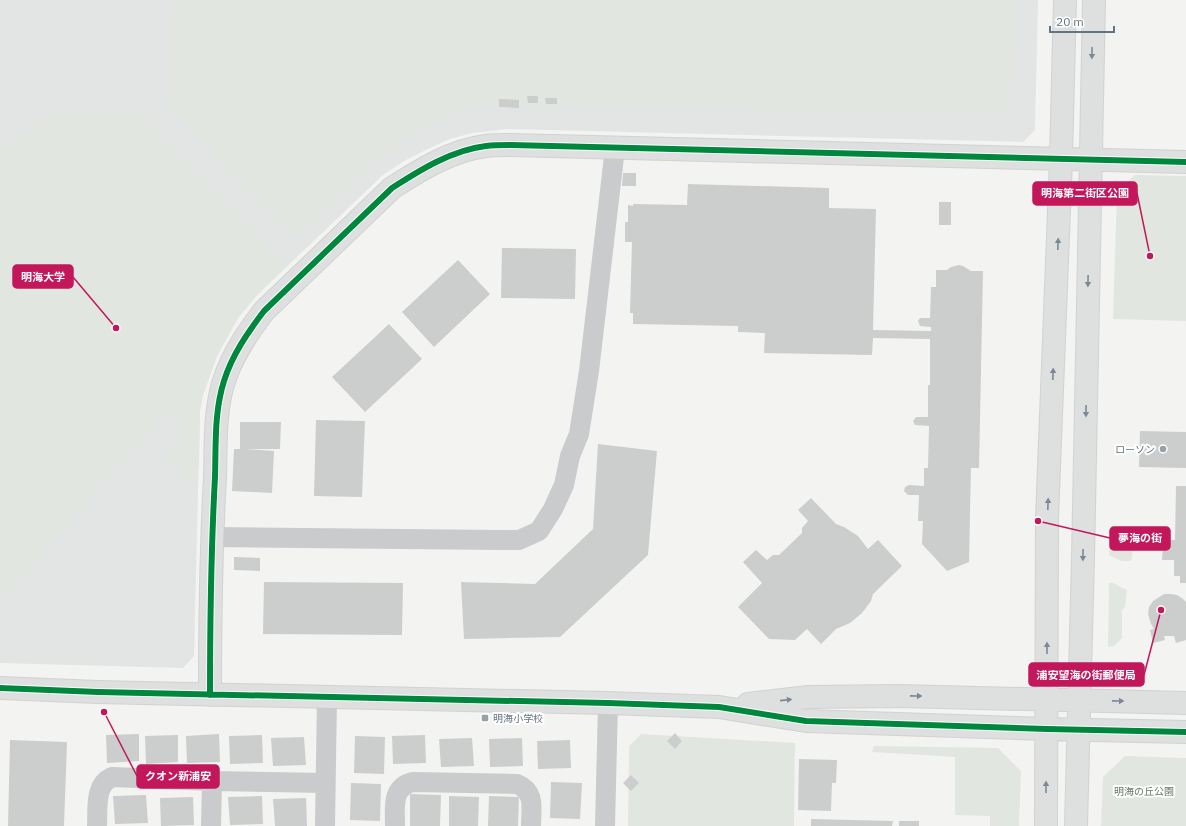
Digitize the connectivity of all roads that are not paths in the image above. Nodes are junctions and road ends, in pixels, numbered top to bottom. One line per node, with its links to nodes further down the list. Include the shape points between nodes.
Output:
1 (1064, 0): 4 (street)
2 (1094, 0): 5 (street, one-way to 5)
3 (615, 148): 4 (street); 7 (street, via 484,146 438,162 392,188 264,311 234,356 224,381 218,409); 7 (street, via 580,434 570,456 564,486 539,531 519,540)
4 (1061, 159): 5 (street); 11 (street, one-way to 4, via 1047,518)
5 (1090, 160): 6 (street); 12 (street, one-way to 12)
6 (1186, 162)
7 (212, 537): 9 (street)
8 (0, 688): 9 (street)
9 (210, 695): 10 (street)
10 (327, 697): 13 (street); 20 (street)
11 (1047, 699): 12 (street); 15 (street, one-way to 11, via 808,697); 16 (street)
12 (1079, 700): 14 (street, one-way to 14); 17 (street)
13 (608, 703): 15 (street); 26 (street)
14 (1186, 703)
15 (719, 707): 16 (street, via 806,721)
16 (1047, 729): 17 (street); 27 (street, one-way to 16)
17 (1079, 729): 18 (street); 28 (street)
18 (1186, 732)
19 (212, 781): 20 (street); 21 (street, via 112,777 104,780 99,791); 22 (street)
20 (325, 783): 23 (street)
21 (97, 826)
22 (211, 826)
23 (325, 826)
24 (395, 826): 25 (street, via 396,797 399,790 413,782 516,784 524,787 532,799)
25 (531, 826)
26 (605, 826)
27 (1046, 826)
28 (1076, 826)

